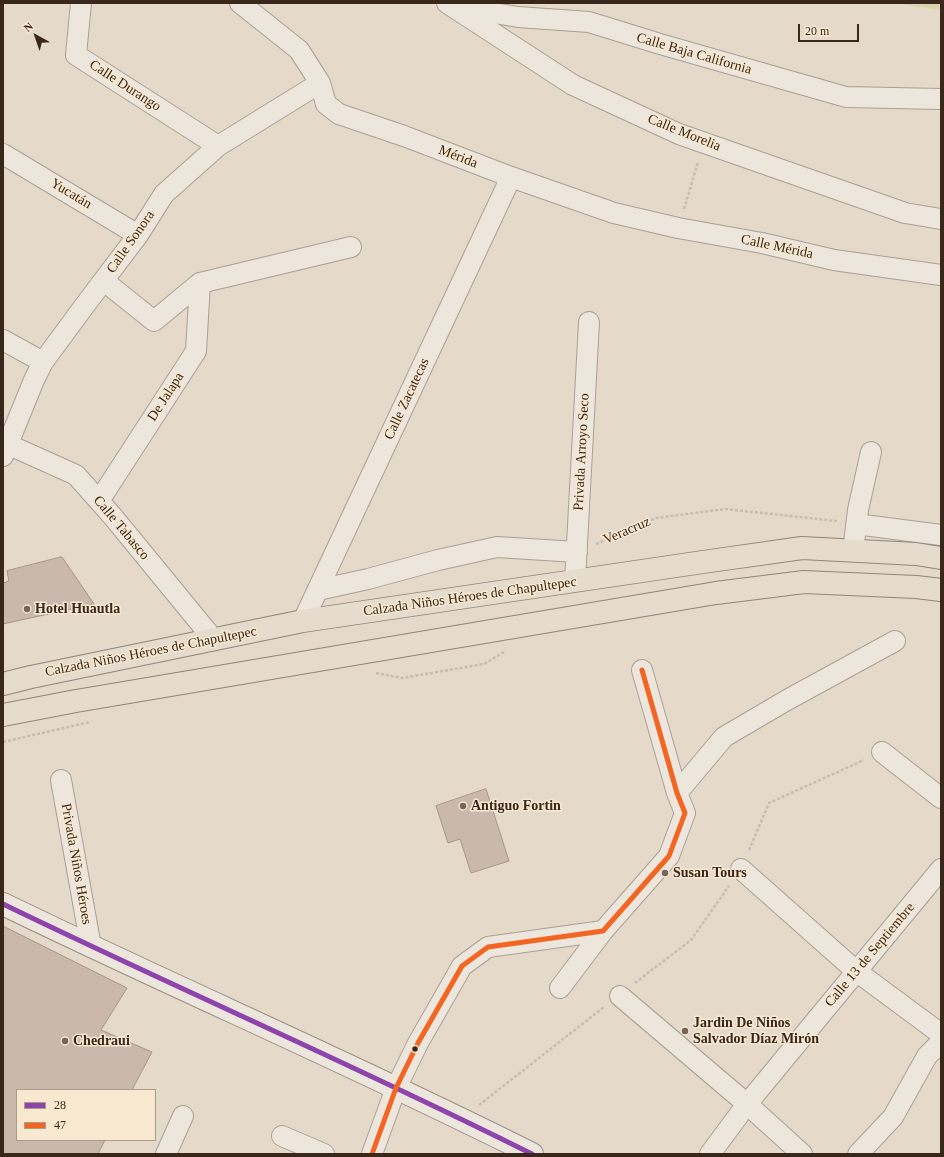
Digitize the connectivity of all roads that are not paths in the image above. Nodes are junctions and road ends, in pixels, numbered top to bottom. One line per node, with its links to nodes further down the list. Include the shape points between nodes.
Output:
1 (80, 3): 6 (street, Calle Durango, via 76,55)
2 (240, 3): 4 (street, Mérida, via 299,50)
3 (447, 3): 5 (street, Calle Baja California, via 518,17 589,22 846,97); 10 (street, Calle Morelia, via 573,85 680,134 905,213)
4 (320, 83): 6 (street, Calle Sonora); 8 (street, Mérida, via 326,104 338,114)
5 (941, 99)
6 (218, 146): 11 (street, Calle Sonora, via 164,194)
7 (3, 154): 11 (street, Yucatán)
8 (511, 177): 9 (street, Mérida); 28 (street, Calle Zacatecas)
9 (614, 213): 13 (street, Calle Mérida, via 834,260)
10 (941, 219)
11 (138, 235): 14 (street, Calle Sonora)
12 (351, 247): 15 (street)
13 (941, 276)
14 (104, 281): 15 (street, via 154,321); 18 (street, Calle Sonora)
15 (200, 283): 21 (street, De Jalapa, via 196,351)
16 (589, 322): 25 (street, Privada Arroyo Seco)
17 (3, 340): 18 (street)
18 (43, 362): 19 (street, Calle Sonora)
19 (5, 450): 21 (street, Calle Tabasco, via 76,475)
20 (871, 452): 22 (street)
21 (99, 501): 31 (street, Calle Tabasco)
22 (856, 524): 23 (street); 24 (street)
23 (941, 535)
24 (853, 551): 26 (main road, Calzada Niños Héroes de Chapultepec, via 916,554); 27 (main road, Calzada Niños Héroes de Chapultepec, via 802,548)
25 (577, 552): 27 (street, Privada Arroyo Seco); 28 (street, via 497,547)
26 (941, 558)
27 (575, 581): 30 (main road, Calzada Niños Héroes de Chapultepec)
28 (318, 590): 30 (street, Calle Zacatecas)
29 (941, 590): 35 (main road, via 804,582 716,593)
30 (303, 622): 31 (main road, Calzada Niños Héroes de Chapultepec)
31 (214, 640): 34 (main road, Calzada Niños Héroes de Chapultepec, via 31,676)
32 (895, 641): 38 (street, via 724,737)
33 (642, 670): 38 (street)
34 (3, 684)
35 (3, 715)
36 (882, 752): 39 (street)
37 (61, 780): 44 (street, Privada Niños Héroes)
38 (677, 793): 43 (street, via 685,813 669,856)
39 (941, 798)
40 (741, 869): 45 (street)
41 (941, 869): 45 (street, Calle 13 de Septiembre)
42 (3, 904): 44 (main road)
43 (603, 931): 46 (street); 50 (street, via 488,947 462,966)
44 (91, 947): 50 (main road)
45 (856, 971): 48 (street); 51 (street, Calle 13 de Septiembre)
46 (560, 988)
47 (620, 996): 51 (street)
48 (941, 1034)
49 (941, 1042): 60 (street, via 927,1056 892,1116)
50 (396, 1088): 56 (street); 57 (main road)
51 (747, 1104): 58 (street, Calle 13 de Septiembre); 59 (street)
52 (183, 1116): 54 (street)
53 (282, 1136): 55 (street)
54 (166, 1154)
55 (324, 1154)
56 (372, 1154)
57 (532, 1154)
58 (710, 1154)
59 (802, 1154)
60 (858, 1154)

